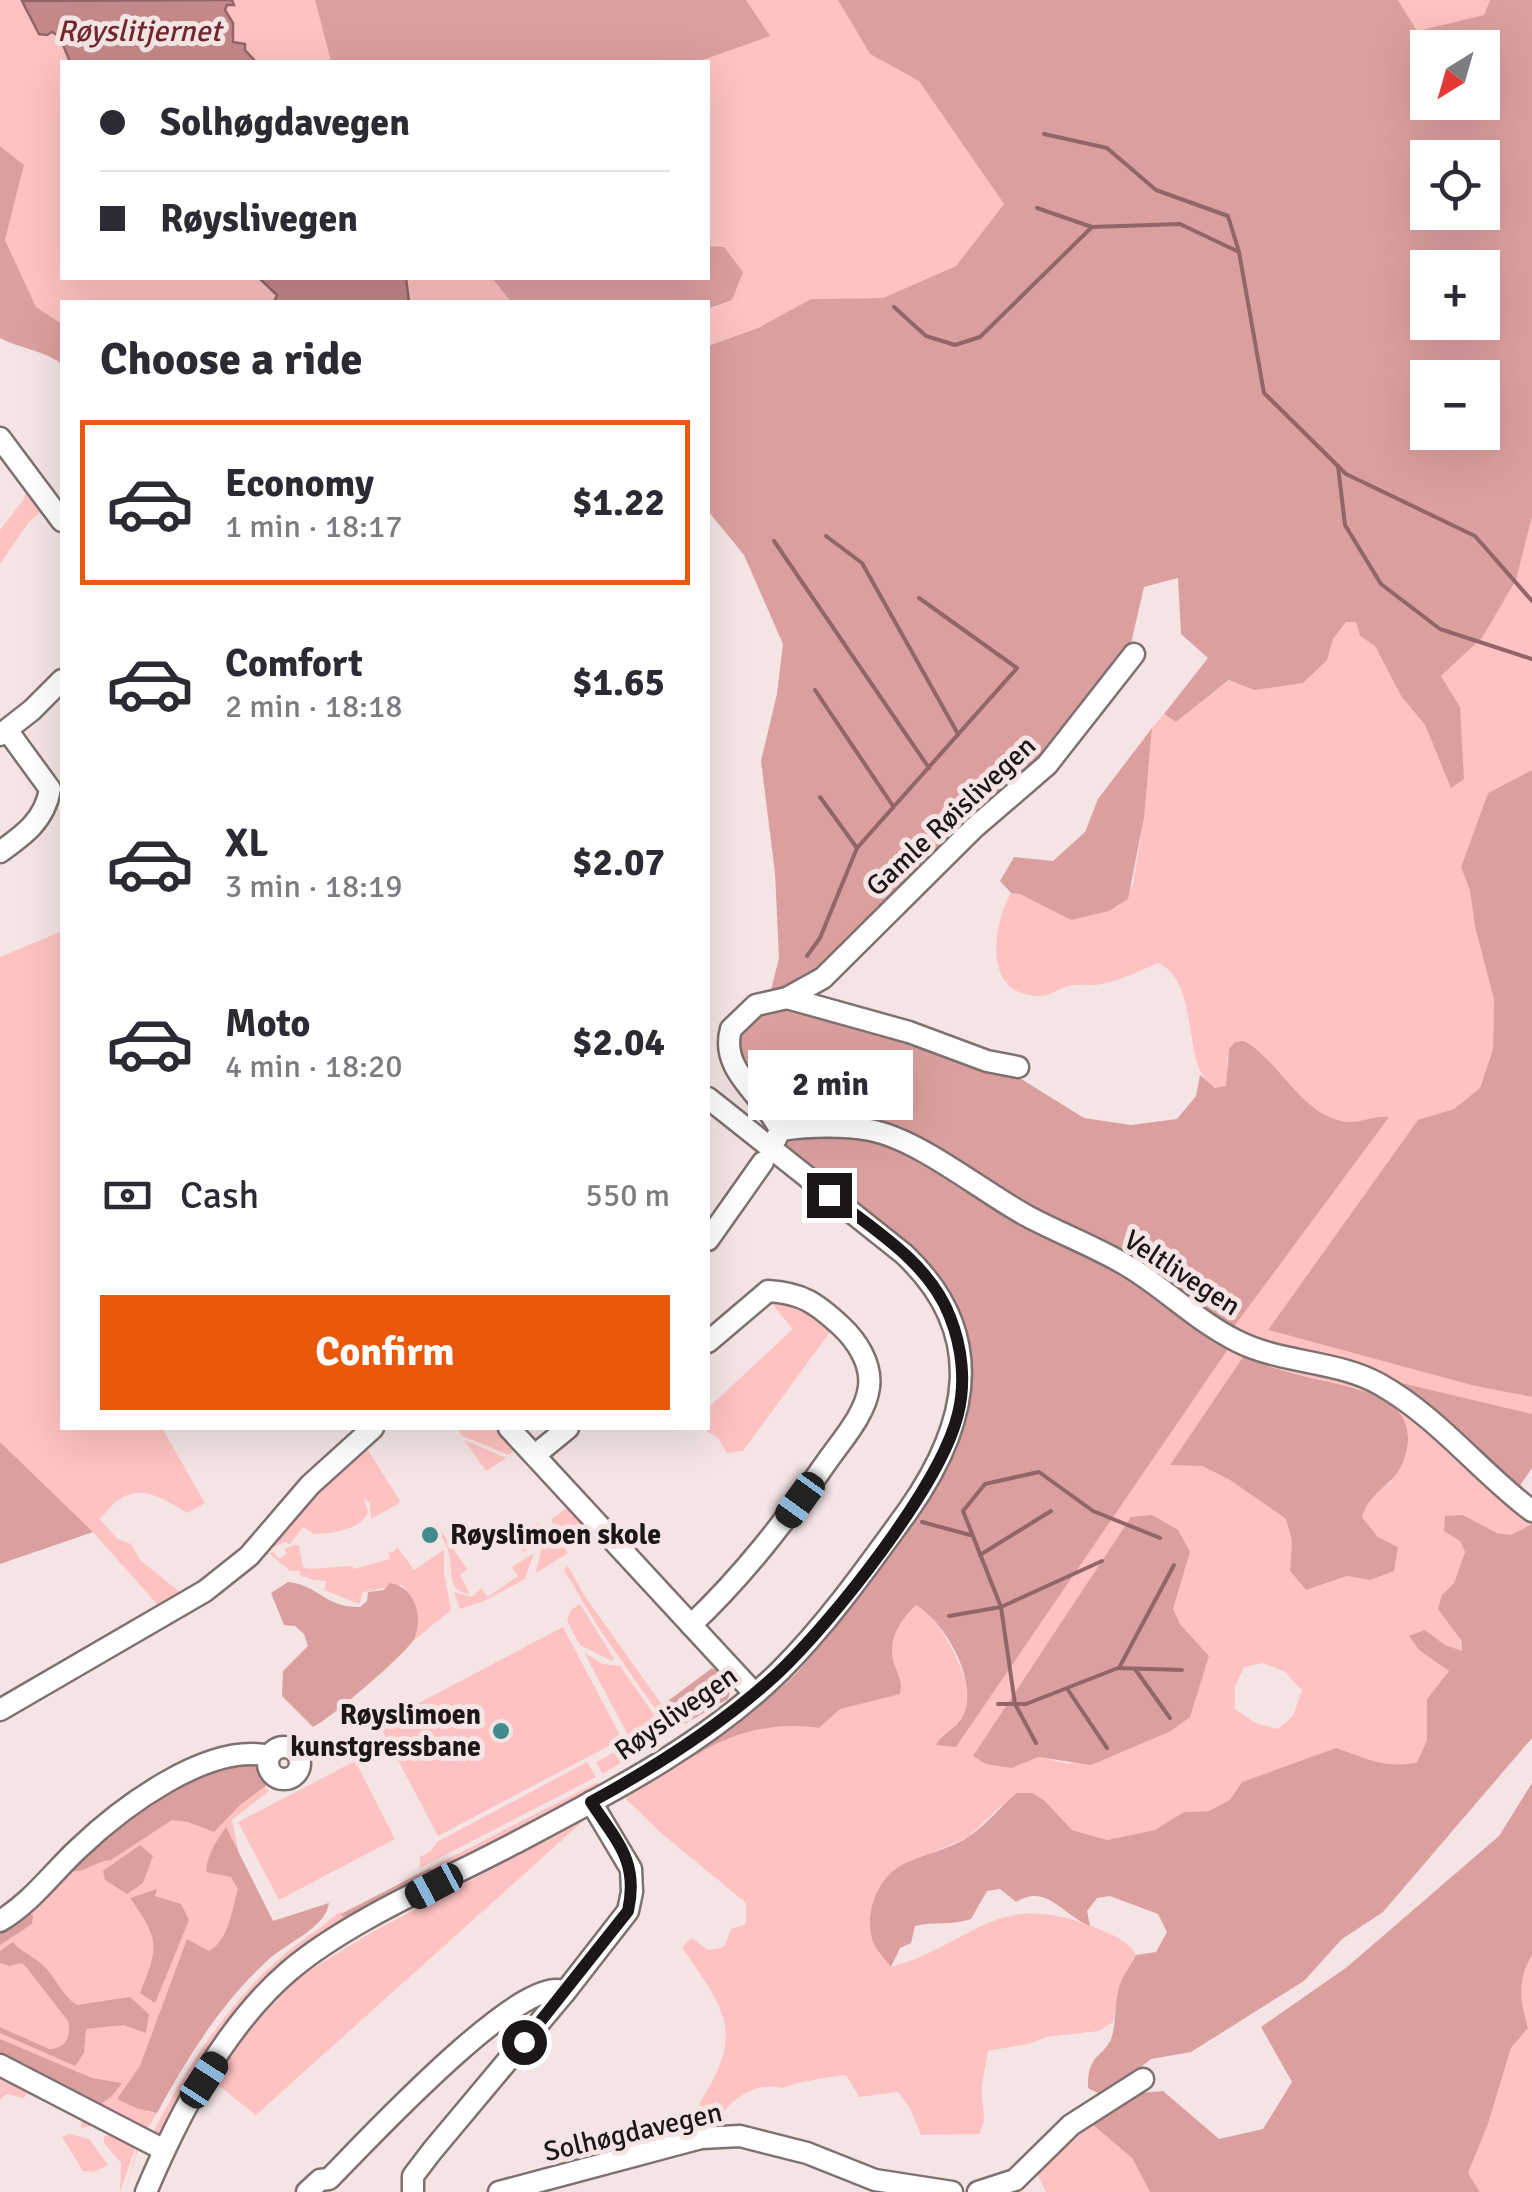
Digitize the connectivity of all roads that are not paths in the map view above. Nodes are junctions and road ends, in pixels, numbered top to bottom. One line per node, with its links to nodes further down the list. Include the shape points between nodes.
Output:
1 (0, 438): 2 (street)
2 (60, 519)
3 (1134, 654): 7 (street, Gamle Røislivegen, via 1047,765 822,978)
4 (60, 682): 5 (street)
5 (3, 732): 6 (street, via 50,789 34,826)
6 (0, 852)
7 (787, 998): 8 (street); 10 (street, Gamle Røislivegen, via 746,1010 728,1041 736,1070 771,1110)
8 (1018, 1067)
9 (710, 1100): 10 (street, Røyslivegen)
10 (772, 1147): 11 (street); 17 (street, Veltlivegen, via 824,1127 871,1130 915,1148 1131,1268 1235,1340 1380,1385 1451,1437); 19 (street, Røyslivegen, via 922,1272 950,1317 962,1383 948,1443 920,1493 824,1622)
11 (710, 1237)
12 (710, 1340): 18 (street, via 768,1291 791,1292 854,1338 869,1386 857,1417 779,1530)
13 (371, 1430): 20 (street, via 301,1494 249,1556 205,1590)
14 (511, 1430): 16 (street)
15 (566, 1430): 16 (street)
16 (535, 1455): 18 (street)
17 (1532, 1511)
18 (691, 1625): 19 (street)
19 (754, 1693): 22 (street, Røyslivegen, via 678,1750)
20 (0, 1710)
21 (269, 1756): 23 (street, via 199,1766 148,1793 83,1843)
22 (591, 1802): 24 (street, via 632,1870 632,1892 621,1923); 27 (street, Røyslivegen, via 372,1918 291,1969 224,2048)
23 (0, 1922)
24 (565, 1992): 29 (street, via 548,1989 509,2009); 30 (street, via 432,2150 413,2176)
25 (0, 2066): 27 (street)
26 (1142, 2079): 33 (street, via 1071,2124 1015,2180)
27 (164, 2150): 28 (street, Røyslivegen)
28 (146, 2192)
29 (307, 2192)
30 (413, 2192)
31 (499, 2192): 32 (street, Solhøgdavegen, via 701,2138 740,2136 875,2180)
32 (952, 2192)
33 (978, 2192)

